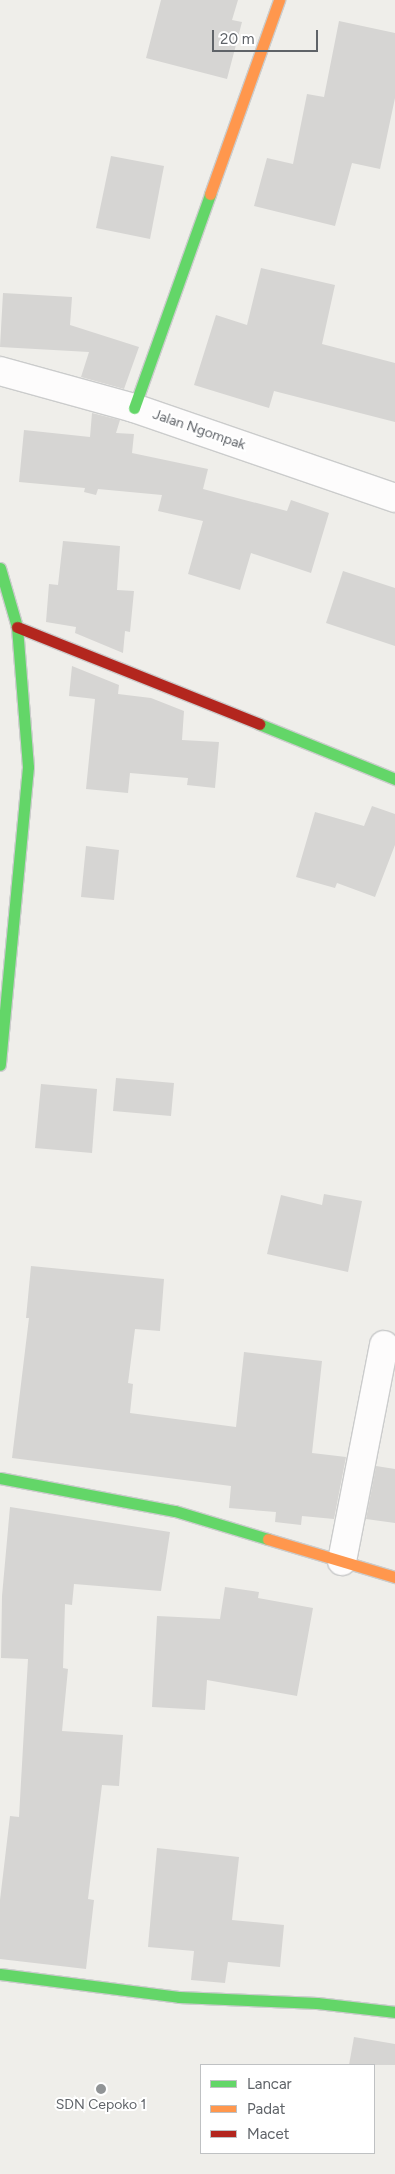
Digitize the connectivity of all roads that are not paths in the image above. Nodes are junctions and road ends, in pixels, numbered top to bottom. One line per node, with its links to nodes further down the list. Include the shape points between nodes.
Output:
1 (279, 0): 3 (street)
2 (0, 371): 3 (street, Jalan Ngompak)
3 (134, 408): 4 (street, Jalan Ngompak)
4 (395, 498)
5 (0, 568): 6 (street)
6 (17, 627): 7 (street); 8 (street, via 28,767)
7 (395, 779)
8 (0, 1066)
9 (384, 1345): 11 (street)
10 (0, 1478): 11 (street, via 175,1511)
11 (342, 1561): 12 (street)
12 (395, 1577)
13 (0, 1974): 14 (street, via 179,1997 316,2003)
14 (395, 2012)

